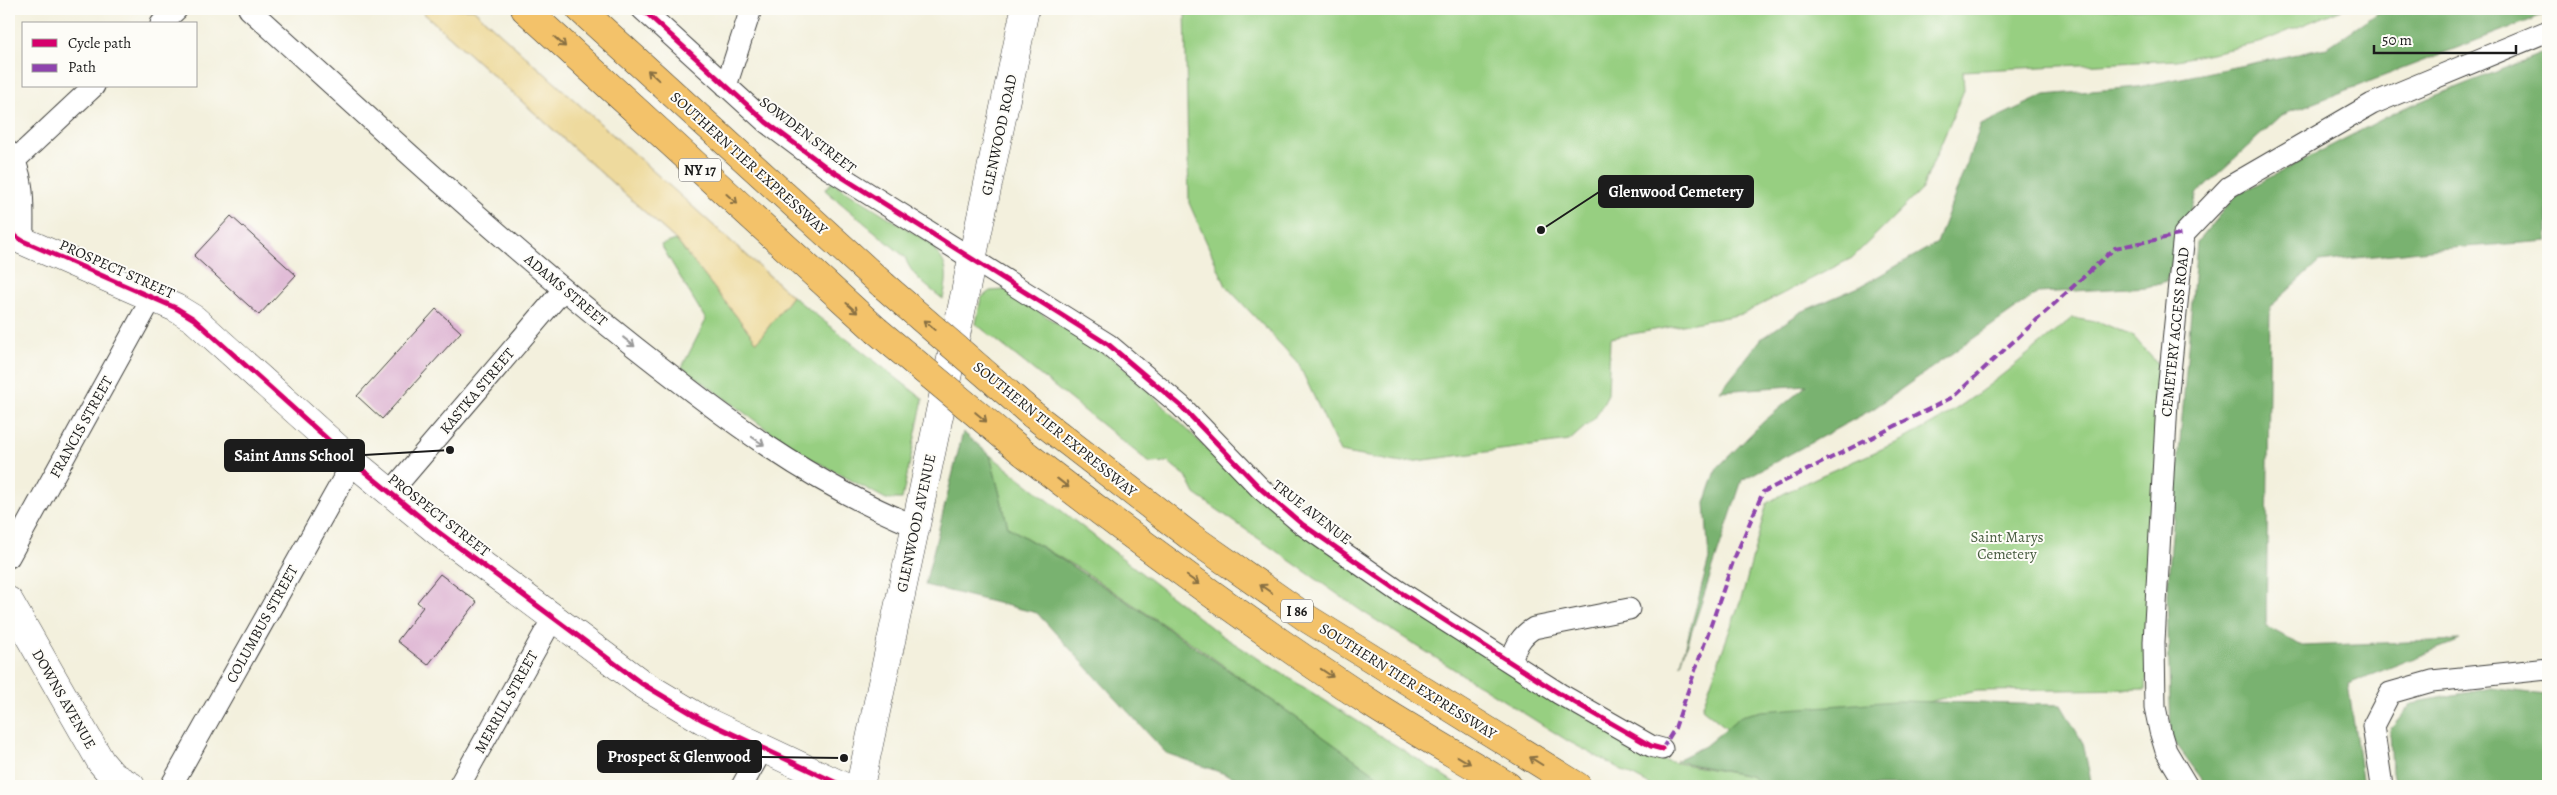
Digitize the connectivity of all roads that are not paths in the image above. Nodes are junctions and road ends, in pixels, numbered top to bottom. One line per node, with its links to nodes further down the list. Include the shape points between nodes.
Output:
1 (177, 9): 8 (street)
2 (249, 9): 15 (street, ADAMS STREET)
3 (525, 9): 18 (highway, NY 17, one-way to 18, bridge, via 876,330)
4 (580, 9): 17 (highway, SOUTHERN TIER EXPRESSWAY / NY 17, one-way to 4, bridge, via 883,285)
5 (642, 9): 10 (street, SOWDEN STREET)
6 (750, 9): 10 (street)
7 (1025, 9): 14 (street, GLENWOOD ROAD)
8 (163, 22)
9 (2548, 31): 38 (street, CEMETERY ACCESS ROAD, via 2372,104 2229,187 2184,234 2167,402 2154,642 2155,707 2160,731 2166,751)
10 (726, 86): 14 (street, SOWDEN STREET, via 766,122 826,167)
11 (92, 88): 12 (street)
12 (12, 156): 13 (street, PROSPECT STREET, via 21,178)
13 (16, 237): 16 (street, PROSPECT STREET)
14 (974, 261): 21 (street, GLENWOOD AVENUE); 26 (street, TRUE AVENUE, via 1109,345 1181,406 1261,490 1302,524)
15 (563, 290): 20 (street, KASTKA STREET); 21 (street, ADAMS STREET, one-way to 21, via 750,435 806,473 866,506)
16 (152, 298): 19 (street, PROSPECT STREET, via 194,319); 22 (street, FRANCIS STREET)
17 (1032, 414): 37 (highway, SOUTHERN TIER EXPRESSWAY / I 86, one-way to 17, via 1308,618 1191,537)
18 (1024, 453): 36 (highway, I 86, one-way to 36, via 1124,531 1297,654 1378,708)
19 (353, 462): 20 (street, PROSPECT STREET); 31 (street, COLUMBUS STREET)
20 (390, 493): 25 (street, PROSPECT STREET)
21 (914, 526): 35 (street, GLENWOOD AVENUE)
22 (9, 557)
23 (9, 602): 30 (street, DOWNS AVENUE, via 101,762 114,776)
24 (1629, 609): 26 (street, via 1534,628 1525,633)
25 (553, 618): 28 (street, PROSPECT STREET, via 641,683 703,720); 32 (street, MERRILL STREET)
26 (1510, 662): 29 (street, TRUE AVENUE, via 1574,702 1651,746)
27 (2548, 669): 39 (street, via 2432,681 2390,693 2373,726)
28 (763, 748): 33 (street); 34 (street, PROSPECT STREET)
29 (1662, 749)
30 (131, 786)
31 (171, 786)
32 (460, 786)
33 (742, 786)
34 (843, 786)
35 (860, 786)
36 (1508, 786)
37 (1577, 786)
38 (2187, 786)
39 (2382, 786)

